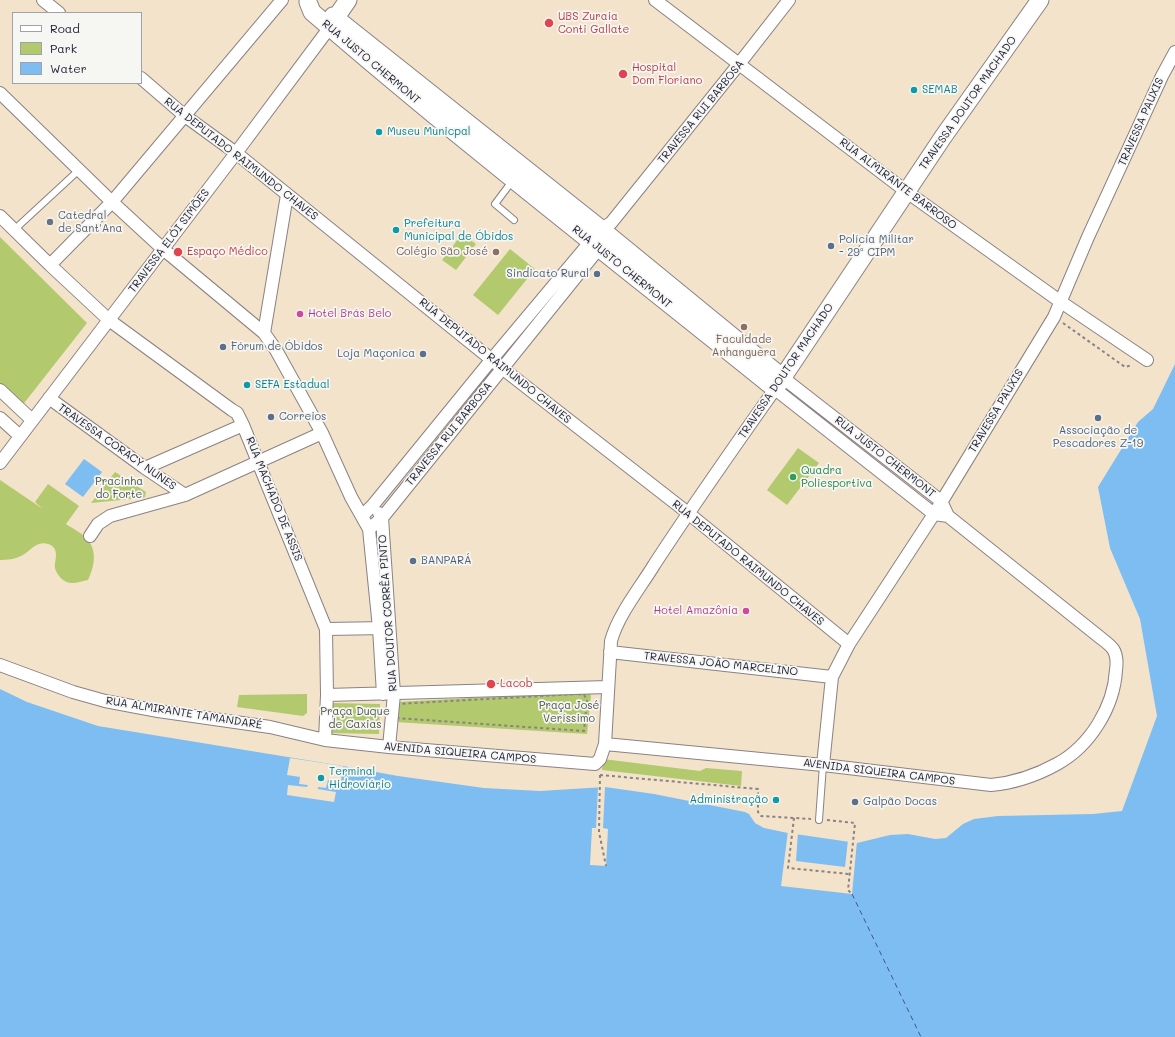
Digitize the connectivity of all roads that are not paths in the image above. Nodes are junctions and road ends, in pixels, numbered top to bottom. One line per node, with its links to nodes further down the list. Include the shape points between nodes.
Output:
1 (43, 0): 8 (street)
2 (282, 0): 14 (street)
3 (348, 0): 9 (street)
4 (655, 0): 11 (street, RUA ALMIRANTE BARROSO)
5 (789, 0): 11 (street, TRAVESSA RUI BARBOSA)
6 (1040, 0): 18 (street, TRAVESSA DOUTOR MACHADO)
7 (313, 4): 9 (street, RUA JUSTO CHERMONT)
8 (58, 12)
9 (333, 22): 15 (street, TRAVESSA ELÓI SIMÕES); 17 (street, RUA JUSTO CHERMONT, via 360,54); 24 (street, RUA JUSTO CHERMONT)
10 (1175, 52): 27 (street, TRAVESSA PAUXIS, via 1158,83 1088,236)
11 (739, 64): 18 (street, RUA ALMIRANTE BARROSO); 24 (street, TRAVESSA RUI BARBOSA)
12 (142, 79): 14 (street, RUA DEPUTADO RAIMUNDO CHAVES)
13 (0, 93): 16 (street)
14 (185, 116): 15 (street, RUA DEPUTADO RAIMUNDO CHAVES); 20 (street)
15 (236, 153): 19 (street, RUA DEPUTADO RAIMUNDO CHAVES); 25 (street, TRAVESSA ELÓI SIMÕES)
16 (79, 170): 20 (street); 23 (lane)
17 (514, 179): 22 (lane, via 495,203); 24 (street, RUA JUSTO CHERMONT)
18 (907, 192): 27 (street, RUA ALMIRANTE BARROSO); 33 (street, TRAVESSA DOUTOR MACHADO)
19 (287, 195): 29 (street); 30 (street, RUA DEPUTADO RAIMUNDO CHAVES)
20 (112, 202): 25 (street); 26 (street)
21 (0, 216): 23 (street, RUA MACHADO DE ASSIS)
22 (514, 220)
23 (14, 230): 26 (street, RUA MACHADO DE ASSIS)
24 (602, 235): 30 (street, TRAVESSA RUI BARBOSA); 32 (street, TRAVESSA RUI BARBOSA); 33 (street, RUA JUSTO CHERMONT)
25 (163, 249): 28 (street, TRAVESSA ELÓI SIMÕES); 29 (street)
26 (50, 265): 28 (street, RUA MACHADO DE ASSIS)
27 (1061, 302): 31 (street, RUA ALMIRANTE BARROSO); 46 (street, TRAVESSA PAUXIS)
28 (109, 320): 35 (street, TRAVESSA ELÓI SIMÕES); 38 (street, RUA MACHADO DE ASSIS, via 236,413)
29 (264, 333): 39 (street)
30 (492, 359): 32 (street, RUA DEPUTADO RAIMUNDO CHAVES); 47 (street, TRAVESSA RUI BARBOSA)
31 (1147, 360)
32 (502, 368): 48 (street, RUA DEPUTADO RAIMUNDO CHAVES); 52 (street, TRAVESSA RUI BARBOSA)
33 (778, 383): 46 (street, RUA JUSTO CHERMONT); 48 (street, TRAVESSA DOUTOR MACHADO); 49 (street, RUA JUSTO CHERMONT)
34 (0, 390): 37 (street)
35 (49, 398): 37 (street, TRAVESSA ELÓI SIMÕES); 43 (street, TRAVESSA CORACY NUNES)
36 (0, 418): 40 (street)
37 (32, 420): 40 (street, TRAVESSA ELÓI SIMÕES)
38 (243, 425): 41 (street, RUA MACHADO DE ASSIS); 43 (street)
39 (322, 433): 41 (street); 45 (street)
40 (20, 436): 42 (street, TRAVESSA ELÓI SIMÕES)
41 (259, 462): 44 (street); 56 (street, RUA MACHADO DE ASSIS)
42 (0, 463)
43 (145, 468): 44 (street, TRAVESSA CORACY NUNES)
44 (185, 495): 54 (street, via 110,516 98,524)
45 (351, 497): 47 (street); 50 (street)
46 (941, 501): 49 (street, TRAVESSA PAUXIS); 51 (street, RUA JUSTO CHERMONT)
47 (373, 505): 50 (street, TRAVESSA RUI BARBOSA); 52 (street)
48 (688, 513): 57 (street, RUA DEPUTADO RAIMUNDO CHAVES); 58 (street, TRAVESSA DOUTOR MACHADO, via 626,609 612,636)
49 (934, 514): 51 (street, RUA JUSTO CHERMONT); 57 (street, TRAVESSA PAUXIS)
50 (362, 516): 53 (street)
51 (948, 516): 62 (street, RUA JUSTO CHERMONT, via 1114,650 1117,661)
52 (382, 518): 53 (street, TRAVESSA RUI BARBOSA); 55 (street, RUA DOUTOR CORRÊA PINTO)
53 (369, 530): 55 (street, RUA DOUTOR CORRÊA PINTO)
54 (90, 536)
55 (385, 628): 56 (street); 63 (street, RUA DOUTOR CORRÊA PINTO)
56 (326, 629): 64 (street, RUA MACHADO DE ASSIS)
57 (849, 644): 60 (street, TRAVESSA PAUXIS)
58 (610, 652): 60 (street, TRAVESSA JOÃO MARCELINO); 61 (street, TRAVESSA DOUTOR MACHADO)
59 (0, 665): 65 (street, RUA ALMIRANTE TAMANDARÉ, via 105,701 270,726)
60 (832, 677): 69 (street, TRAVESSA PAUXIS)
61 (608, 687): 63 (street); 66 (street, TRAVESSA DOUTOR MACHADO)
62 (1113, 692): 69 (street, AVENIDA SIQUEIRA CAMPOS, via 1096,729 1076,751 1058,764 1008,783 991,785)
63 (388, 694): 64 (street); 67 (street, RUA DOUTOR CORRÊA PINTO)
64 (327, 696): 65 (street, RUA MACHADO DE ASSIS)
65 (325, 740): 67 (street, AVENIDA SIQUEIRA CAMPOS)
66 (606, 744): 68 (street, TRAVESSA DOUTOR MACHADO); 69 (street, AVENIDA SIQUEIRA CAMPOS)
67 (389, 747): 68 (street, AVENIDA SIQUEIRA CAMPOS)
68 (595, 764)
69 (823, 765): 70 (lane)
70 (819, 820)

